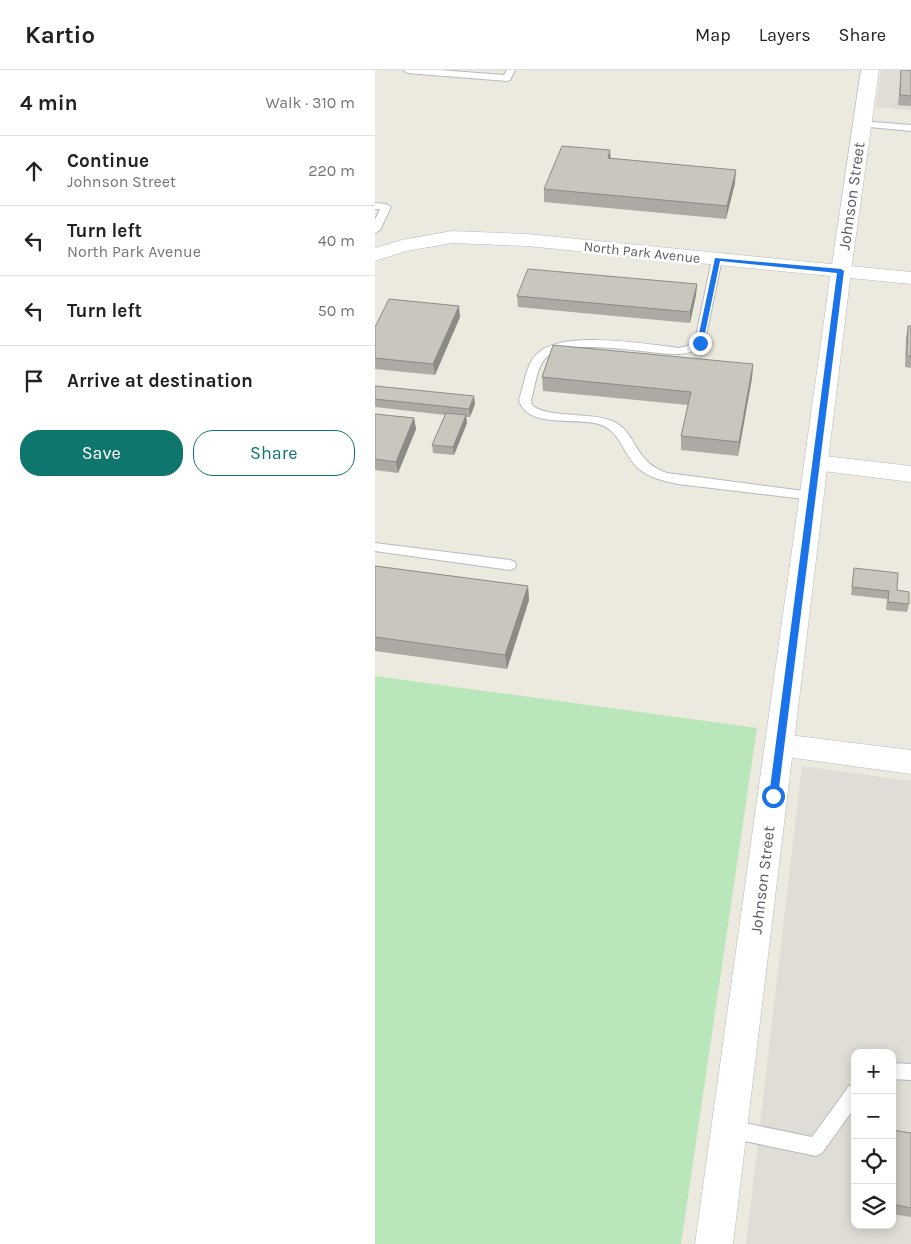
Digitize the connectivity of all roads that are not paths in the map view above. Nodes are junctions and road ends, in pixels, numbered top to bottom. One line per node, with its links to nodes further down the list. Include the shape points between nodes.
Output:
1 (407, 70): 2 (lane, via 507,78)
2 (511, 70)
3 (870, 70): 4 (street, Johnson Street)
4 (862, 124): 5 (lane); 10 (street, Johnson Street)
5 (911, 128)
6 (375, 206): 7 (lane, via 386,207)
7 (375, 230)
8 (375, 255): 9 (street, North Park Avenue, via 402,246 452,237 527,240)
9 (717, 259): 10 (street, North Park Avenue); 14 (lane, via 707,287 700,343 679,351 578,343 553,349 539,358 526,404 532,412 605,422 622,433 639,463 658,475)
10 (841, 271): 11 (street, North Park Avenue); 12 (street, Johnson Street)
11 (911, 278)
12 (816, 463): 13 (street); 14 (street, Johnson Street)
13 (911, 474)
14 (812, 496): 17 (street, Johnson Street)
15 (375, 547): 16 (lane)
16 (510, 565)
17 (780, 745): 18 (street); 22 (street, Johnson Street)
18 (911, 762)
19 (896, 1070): 20 (lane)
20 (911, 1072)
21 (854, 1094): 22 (lane, via 816,1147)
22 (729, 1129): 23 (street, Johnson Street)
23 (714, 1244)

